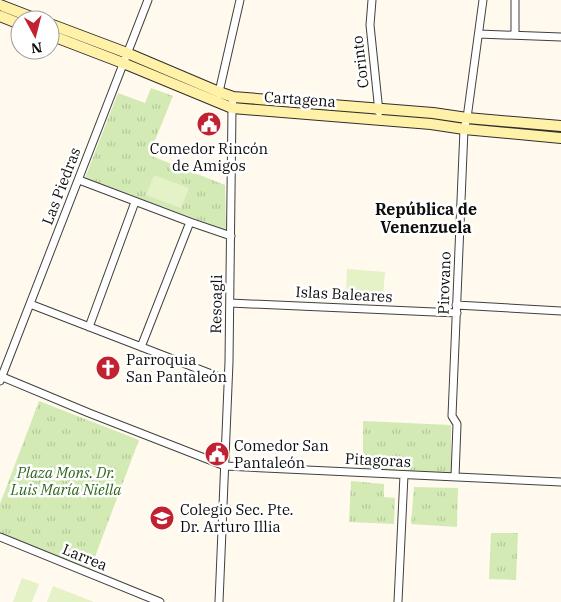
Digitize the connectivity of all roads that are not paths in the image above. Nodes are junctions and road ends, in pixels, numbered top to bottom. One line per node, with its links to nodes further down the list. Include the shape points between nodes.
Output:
1 (148, 0): 11 (street, Las Piedras)
2 (240, 0): 12 (street)
3 (372, 0): 15 (street, Corinto, via 370,25)
4 (483, 0): 7 (street, Pirovano)
5 (515, 0): 8 (street)
6 (60, 29): 11 (main road, Cartagena)
7 (479, 34): 8 (street); 16 (street, Pirovano)
8 (515, 35): 9 (street)
9 (561, 37)
10 (60, 38): 11 (main road, Cartagena)
11 (125, 58): 12 (main road, Cartagena); 14 (main road, Cartagena); 21 (street, Las Piedras)
12 (219, 92): 13 (main road, Cartagena)
13 (233, 97): 14 (street, Resoagli); 15 (main road, Cartagena)
14 (232, 108): 17 (main road, Cartagena); 24 (street, Resoagli)
15 (380, 108): 16 (main road, Cartagena); 17 (street, Corinto)
16 (467, 118): 18 (main road, Cartagena); 19 (street, Pirovano)
17 (379, 120): 19 (main road, Cartagena)
18 (561, 126)
19 (464, 129): 20 (main road, Cartagena); 27 (street, Pirovano)
20 (561, 138)
21 (79, 180): 22 (street); 26 (street, Las Piedras)
22 (135, 202): 23 (street); 29 (street)
23 (190, 222): 24 (street); 30 (street)
24 (231, 236): 25 (street, Resoagli)
25 (230, 303): 27 (street, Islas Baleares); 32 (street, Resoagli)
26 (30, 304): 29 (street); 31 (street, Las Piedras)
27 (457, 309): 28 (street, Islas Baleares); 35 (street, Pirovano, via 452,416 457,424)
28 (561, 311)
29 (89, 327): 30 (street)
30 (141, 347): 32 (street)
31 (0, 378): 33 (street, Pitagoras)
32 (228, 380): 33 (street, Resoagli)
33 (225, 466): 34 (street, Pitagoras); 39 (street, Resoagli)
34 (404, 475): 35 (street, Pitagoras); 40 (street)
35 (456, 477): 36 (street, Pitagoras)
36 (561, 482)
37 (0, 537): 38 (street, Larrea)
38 (160, 602)
39 (219, 602)
40 (398, 602)

